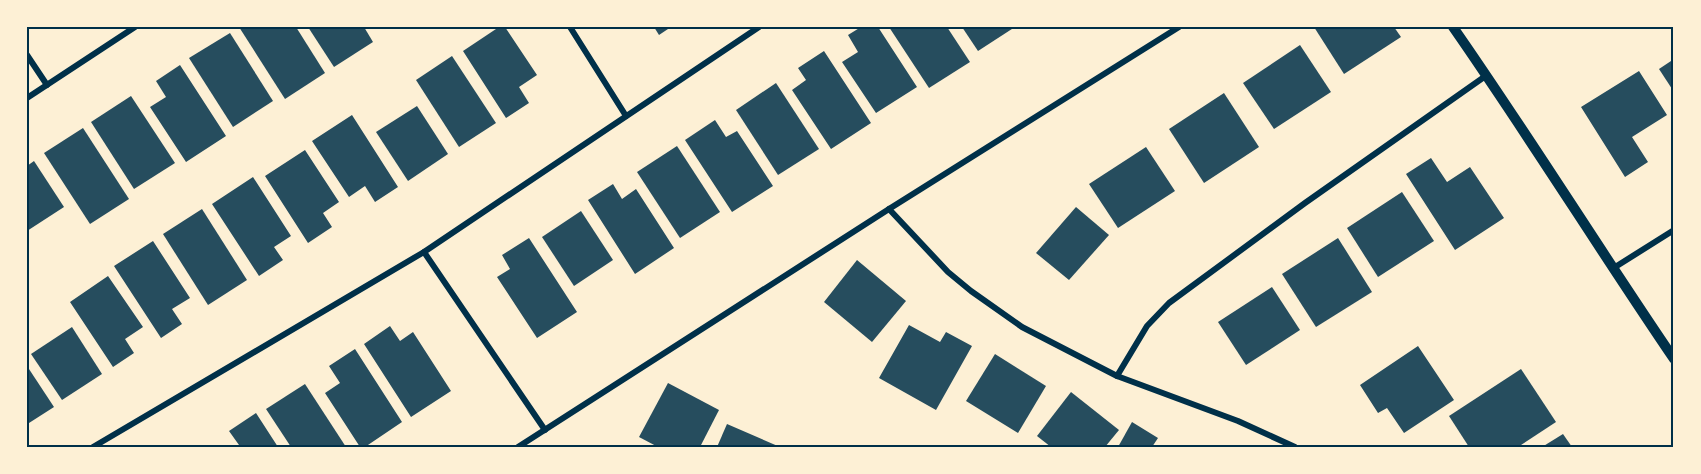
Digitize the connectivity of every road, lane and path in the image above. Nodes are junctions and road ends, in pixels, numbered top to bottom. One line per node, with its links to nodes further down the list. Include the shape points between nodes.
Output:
1 (135, 27): 8 (street)
2 (570, 27): 10 (street)
3 (759, 27): 10 (street)
4 (1179, 27): 11 (street)
5 (1453, 27): 7 (street)
6 (27, 55): 8 (street)
7 (1487, 75): 14 (street); 16 (street, via 1169,303 1147,326)
8 (47, 85): 9 (street)
9 (27, 98)
10 (626, 116): 13 (street)
11 (889, 209): 16 (street, via 971,291 1022,327); 17 (street)
12 (1674, 230): 14 (street)
13 (424, 252): 17 (street); 18 (street)
14 (1612, 269): 15 (street)
15 (1674, 358)
16 (1117, 376): 20 (street, via 1238,421)
17 (545, 430): 19 (street)
18 (93, 447)
19 (518, 447)
20 (1295, 447)

